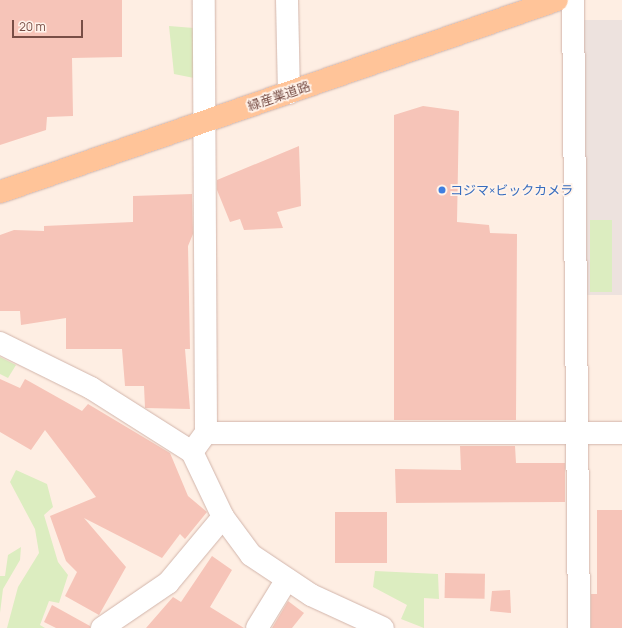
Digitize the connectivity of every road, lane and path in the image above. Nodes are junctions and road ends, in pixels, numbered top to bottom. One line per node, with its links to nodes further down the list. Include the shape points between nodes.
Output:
1 (204, 0): 6 (street)
2 (288, 0): 5 (street)
3 (557, 0): 5 (main road, 緑産業道路)
4 (573, 0): 11 (street)
5 (289, 93): 6 (main road, 緑産業道路)
6 (203, 122): 7 (main road, 緑産業道路); 9 (street)
7 (0, 192)
8 (0, 344): 12 (street, via 91,388)
9 (206, 433): 11 (street); 12 (street)
10 (622, 433): 11 (street)
11 (576, 434): 18 (street)
12 (192, 452): 13 (street)
13 (222, 517): 14 (street, via 251,556); 15 (street, via 168,583)
14 (287, 579): 16 (street); 17 (street, via 312,595)
15 (110, 626)
16 (257, 628)
17 (383, 628)
18 (579, 628)

